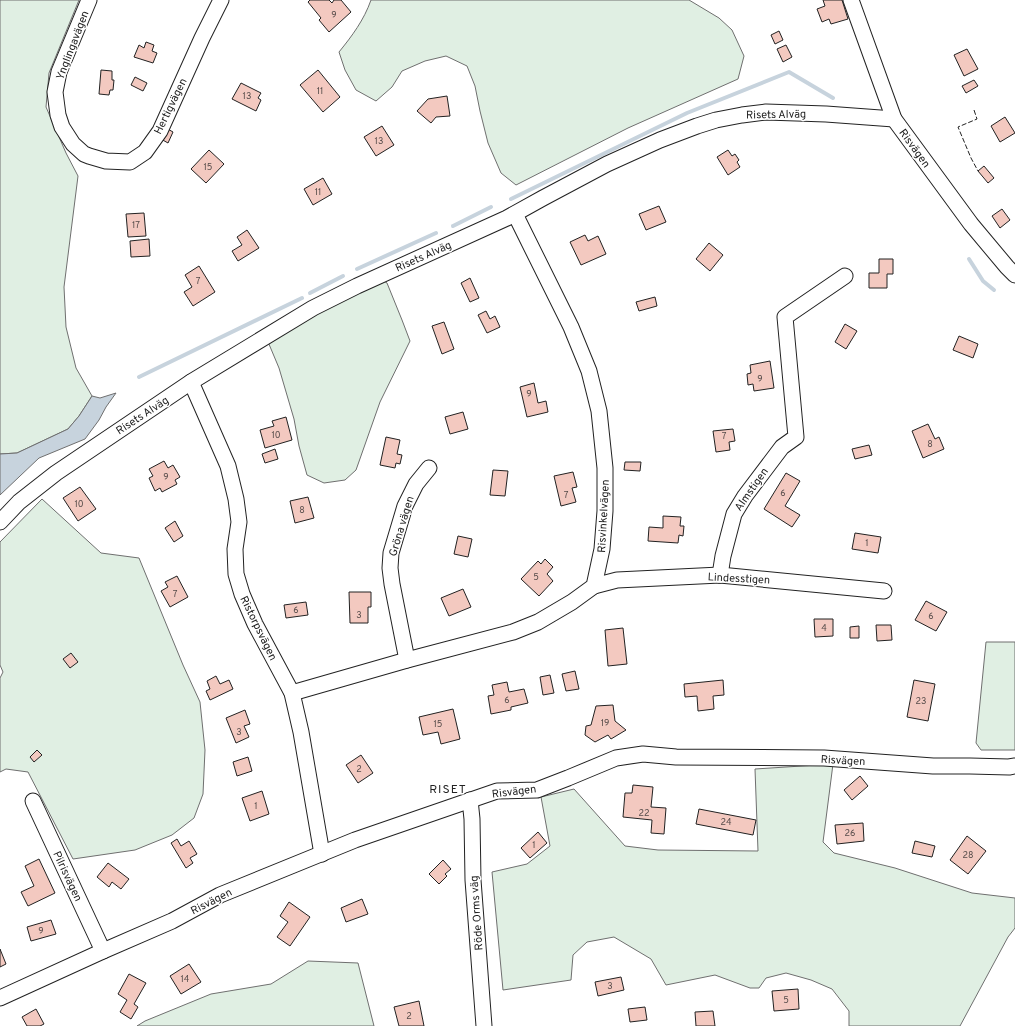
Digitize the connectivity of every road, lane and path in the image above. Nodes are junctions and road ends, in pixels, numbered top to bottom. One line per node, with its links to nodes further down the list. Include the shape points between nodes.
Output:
1 (90, 0): 5 (street, Ynglingavägen, via 59,72 55,92 62,127 73,144)
2 (221, 0): 5 (street, Hertigvägen, via 160,131 144,152 130,162 106,161)
3 (851, 0): 4 (street, Risvägen)
4 (894, 118): 6 (street, Risets Alväg, via 766,112 716,120 660,140 620,158); 7 (street, Risvägen, via 971,224)
5 (84, 154)
6 (515, 214): 9 (street, Risets Alväg, via 313,308); 13 (street, Risvinkelvägen, via 571,327 589,371 599,411 605,468 605,511 602,549)
7 (1015, 275)
8 (845, 276): 12 (street, Almstigen, via 786,317 796,437 782,447 734,514)
9 (191, 382): 11 (street, Risets Alväg, via 56,473 19,502); 16 (street, Ristorpsvägen, via 228,466 236,499 239,522 235,549 236,574 242,594)
10 (429, 468): 15 (street, Gröna vägen, via 416,484 405,506 391,553 392,584)
11 (0, 522)
12 (720, 575): 13 (street, Lindesstigen, via 617,580); 14 (street, Lindesstigen)
13 (594, 586): 15 (street, via 538,622 513,632)
14 (884, 591)
15 (406, 660): 16 (street)
16 (292, 693): 20 (street, Ristorpsvägen)
17 (1015, 766): 18 (street, Risvägen, via 933,766 824,758 643,754 616,758 537,790 497,791)
18 (470, 800): 20 (street, Risvägen); 23 (street, Röde Orms väg)
19 (34, 801): 21 (street, Pilrisvägen)
20 (322, 854): 21 (street, Risvägen, via 220,895 172,922)
21 (103, 951): 22 (street, Risvägen)
22 (0, 998)
23 (484, 1026)

